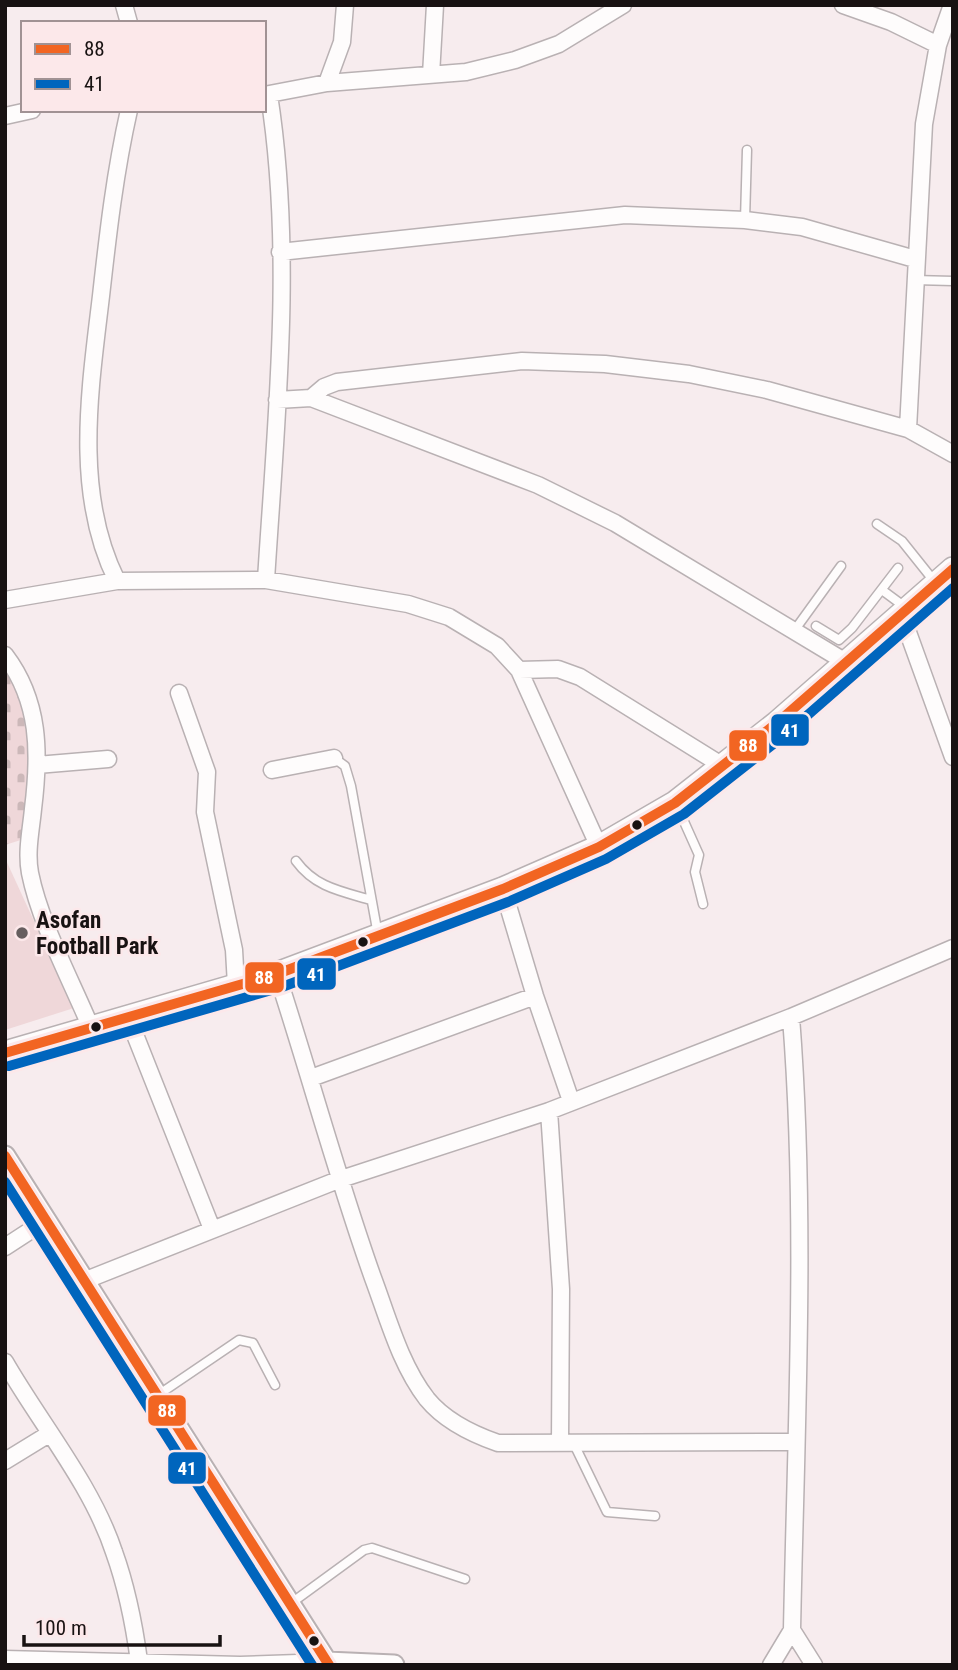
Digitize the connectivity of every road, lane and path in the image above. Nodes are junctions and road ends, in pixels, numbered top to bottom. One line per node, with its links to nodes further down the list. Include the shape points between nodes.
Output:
1 (345, 5): 8 (street, via 342,42)
2 (435, 5): 7 (street)
3 (623, 5): 7 (street, via 548,48 478,69)
4 (843, 5): 6 (street)
5 (952, 5): 6 (street)
6 (938, 45): 16 (street, via 924,124)
7 (431, 75): 8 (street)
8 (327, 83): 9 (street)
9 (267, 95): 15 (street, via 279,172)
10 (23, 112): 12 (street)
11 (128, 112): 27 (street, via 115,173 88,410 95,513)
12 (5, 116)
13 (747, 150): 14 (lane)
14 (745, 220): 15 (street, via 625,215); 16 (street, via 802,228)
15 (281, 252): 20 (street)
16 (915, 259): 17 (street)
17 (915, 280): 18 (lane); 21 (street)
18 (953, 281)
19 (311, 398): 20 (street); 21 (street, via 337,382 436,369 522,361 605,364 767,390); 33 (street, via 538,485 615,523)
20 (277, 400): 28 (street)
21 (908, 429): 22 (street)
22 (953, 454)
23 (877, 524): 26 (lane)
24 (841, 566): 33 (lane)
25 (898, 568): 29 (lane)
26 (944, 576): 31 (main road)
27 (117, 580): 28 (street); 30 (street)
28 (266, 580): 37 (street, via 408,604 449,617 497,646)
29 (882, 590): 31 (lane); 34 (lane)
30 (5, 600)
31 (904, 611): 34 (main road); 39 (street)
32 (816, 625): 34 (lane, via 839,640)
33 (794, 631): 36 (street)
34 (860, 635): 36 (main road)
35 (5, 655): 42 (street, via 28,691)
36 (844, 661): 43 (main road)
37 (519, 670): 43 (street, via 558,669 580,677); 46 (street)
38 (179, 693): 54 (street, via 206,772 205,812 234,950)
39 (953, 757)
40 (334, 758): 44 (street); 49 (lane, via 345,766 351,786)
41 (108, 759): 42 (street)
42 (37, 765): 58 (street, via 30,874)
43 (723, 766): 45 (main road)
44 (272, 770)
45 (676, 803): 46 (main road); 50 (lane, via 699,855 695,872)
46 (599, 847): 48 (main road)
47 (296, 861): 49 (lane, via 320,885)
48 (503, 889): 51 (main road); 55 (street)
49 (371, 900): 51 (lane)
50 (703, 905)
51 (379, 938): 53 (main road)
52 (953, 948): 57 (street)
53 (276, 974): 54 (main road); 60 (street)
54 (236, 985): 56 (main road)
55 (535, 996): 60 (street); 61 (street)
56 (128, 1017): 58 (main road); 66 (street)
57 (791, 1017): 61 (street); 73 (street, via 802,1226)
58 (91, 1028): 59 (main road)
59 (5, 1053)
60 (311, 1078): 64 (street)
61 (572, 1101): 62 (street)
62 (549, 1111): 64 (street); 74 (street)
63 (5, 1156): 65 (street)
64 (338, 1180): 66 (street); 74 (street, via 397,1342 430,1402 447,1418 498,1443)
65 (45, 1221): 67 (street); 68 (street)
66 (212, 1229): 68 (street)
67 (5, 1247)
68 (86, 1280): 71 (street)
69 (5, 1362): 72 (street)
70 (275, 1385): 71 (lane, via 253,1343 239,1340)
71 (158, 1395): 78 (street)
72 (49, 1434): 75 (street); 81 (street, via 114,1550)
73 (796, 1442): 74 (street); 79 (street)
74 (567, 1443): 76 (lane, via 607,1512)
75 (5, 1461)
76 (655, 1516)
77 (464, 1579): 78 (lane, via 372,1548)
78 (290, 1604): 82 (street)
79 (792, 1630): 84 (street); 85 (street)
80 (5, 1659): 81 (street)
81 (139, 1661): 82 (street)
82 (328, 1663): 83 (street)
83 (394, 1665)
84 (771, 1665)
85 (814, 1665)

